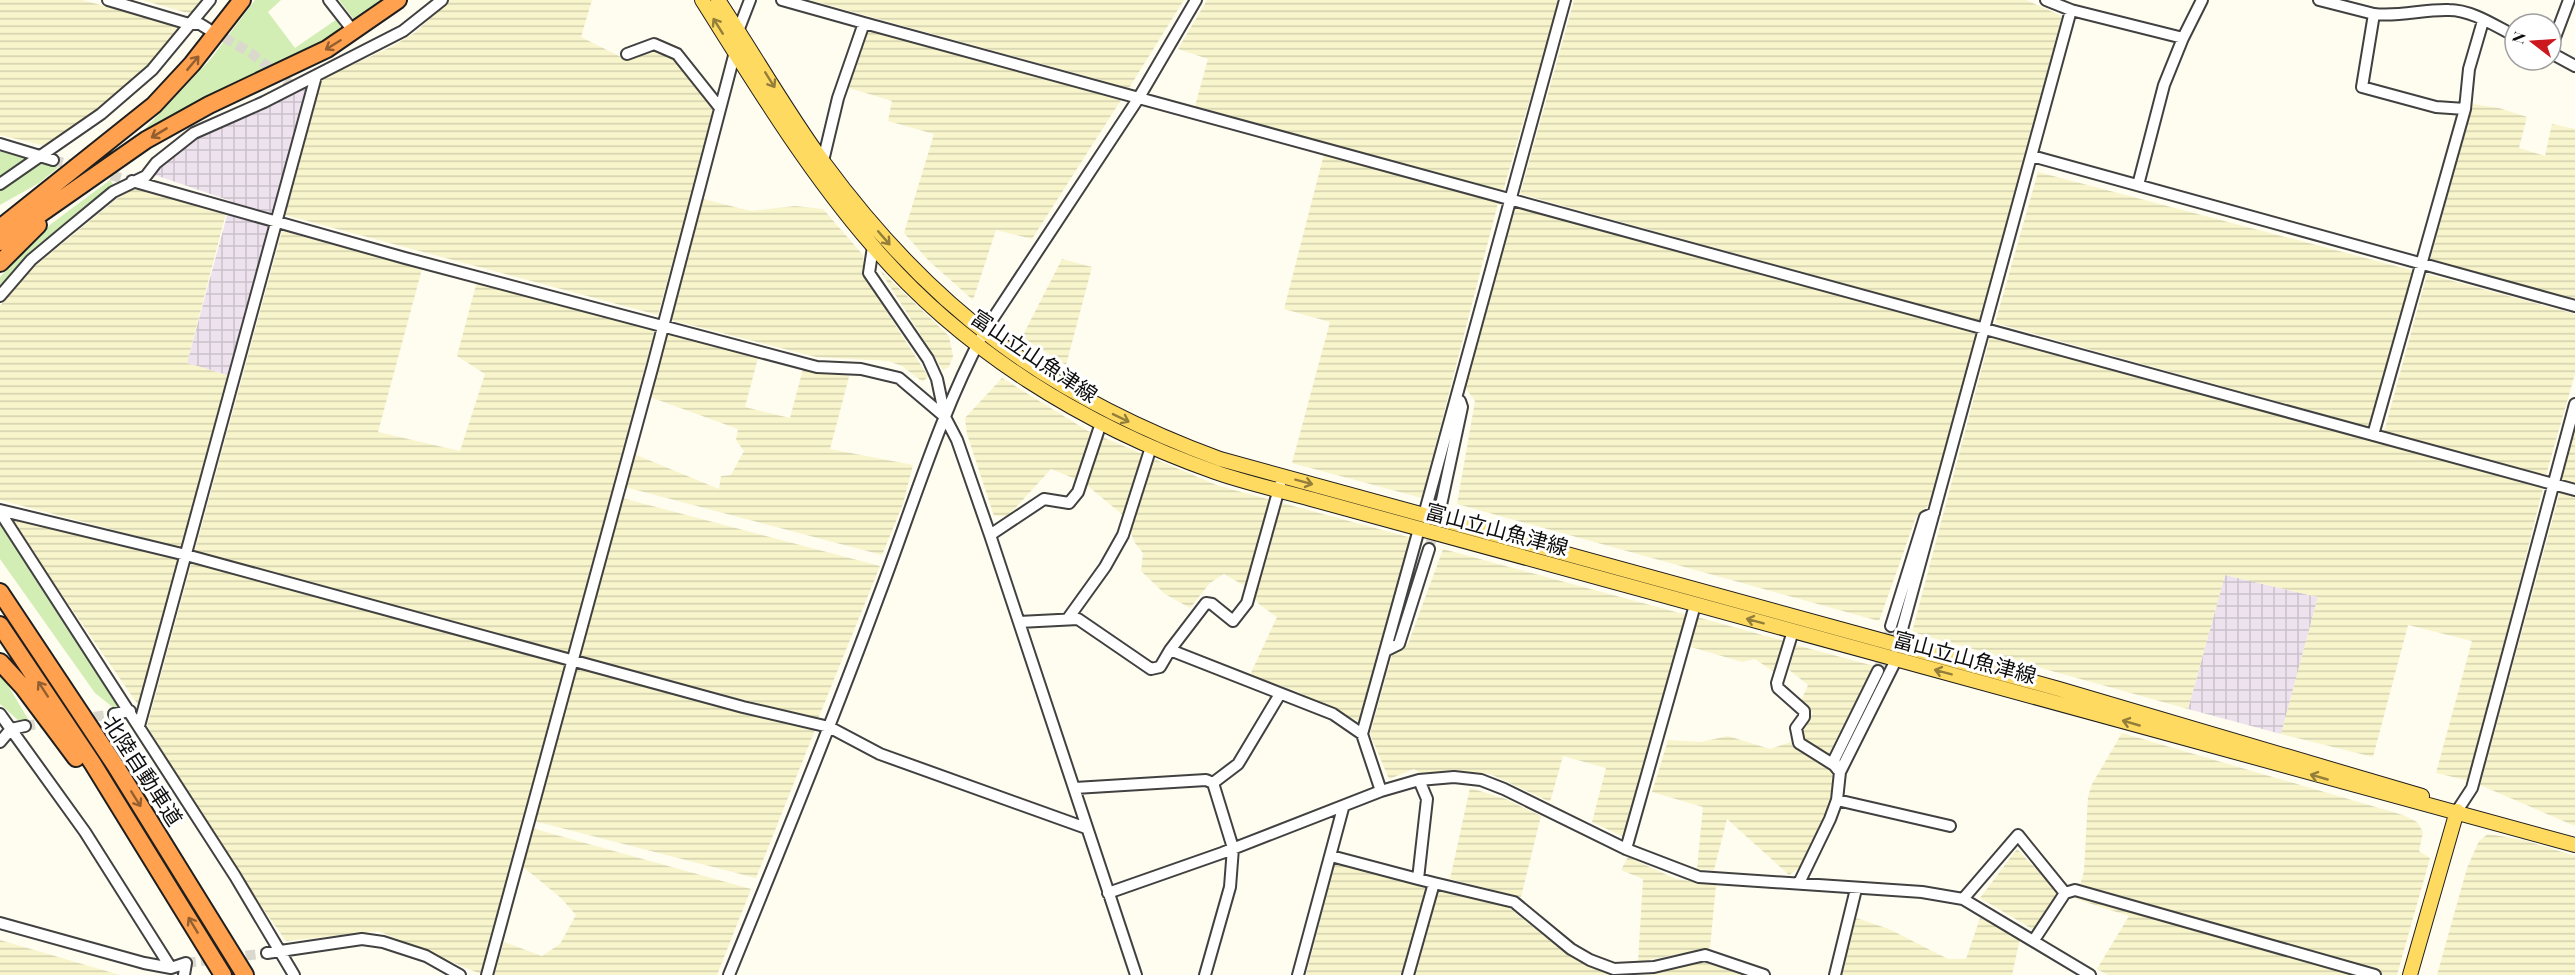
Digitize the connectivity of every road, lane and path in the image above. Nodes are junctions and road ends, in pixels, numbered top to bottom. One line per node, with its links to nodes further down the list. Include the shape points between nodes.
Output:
1 (108, 0): 22 (street)
2 (210, 0): 22 (street)
3 (242, 0): 37 (highway, one-way to 3, via 154,105)
4 (329, 0): 26 (street)
5 (398, 0): 26 (highway)
6 (442, 0): 30 (street, via 403,31)
7 (702, 0): 28 (main road, 富山立山魚津線, one-way to 7)
8 (718, 0): 25 (main road, 富山立山魚津線)
9 (750, 0): 25 (street)
10 (782, 0): 21 (street)
11 (1196, 0): 31 (street)
12 (1565, 0): 45 (street)
13 (2046, 0): 17 (street)
14 (2202, 0): 27 (street)
15 (2319, 0): 18 (street)
16 (2569, 0): 19 (street)
17 (2071, 10): 27 (street); 36 (street)
18 (2374, 14): 20 (street, via 2396,16 2450,10); 33 (street, via 2362,87 2436,107)
19 (2563, 16)
20 (2483, 21): 24 (street); 33 (street, via 2469,69)
21 (864, 23): 31 (street); 39 (street, via 837,98)
22 (189, 24): 23 (street); 35 (street, via 152,70 101,114)
23 (208, 29)
24 (2503, 30)
25 (738, 31): 39 (main road, 富山立山魚津線, one-way to 39)
26 (354, 32): 41 (highway, one-way to 41, via 302,62 178,121)
27 (2182, 38): 44 (street, via 2164,85)
28 (735, 52): 32 (street); 40 (main road, 富山立山魚津線)
29 (627, 54): 32 (street, via 654,44 677,54)
30 (316, 76): 42 (street, via 194,133 156,163 146,176); 47 (street)
31 (1138, 99): 45 (street); 57 (street)
32 (720, 108): 55 (street)
33 (2464, 109): 52 (street)
34 (0, 144): 35 (street)
35 (41, 155): 38 (street); 43 (street)
36 (2032, 156): 44 (street); 56 (street)
37 (88, 159): 46 (highway); 48 (highway)
38 (53, 160)
39 (823, 162): 40 (street); 57 (main road, 富山立山魚津線, one-way to 57, via 883,238)
40 (818, 178): 50 (main road, 富山立山魚津線)
41 (88, 181): 49 (highway); 51 (highway)
42 (132, 181): 47 (street); 53 (street, via 113,192 31,260)
43 (0, 184)
44 (2138, 185): 52 (street)
45 (1510, 200): 56 (street); 58 (street)
46 (0, 213)
47 (276, 221): 55 (street); 75 (street)
48 (0, 228)
49 (0, 242)
50 (873, 247): 57 (main road, 富山立山魚津線, via 917,292); 60 (street, via 869,273 928,359 937,379)
51 (0, 263)
52 (2423, 264): 54 (street); 62 (street)
53 (0, 296)
54 (2575, 306)
55 (663, 326): 60 (street, via 817,367 885,373 899,378); 88 (street)
56 (1985, 330): 62 (street); 70 (street)
57 (981, 338): 60 (street); 61 (main road, 富山立山魚津線, via 1033,384); 64 (main road, 富山立山魚津線, one-way to 64, via 1158,436 1220,459)
58 (1459, 395): 68 (street, via 1462,407); 71 (street)
59 (2575, 404): 65 (street)
60 (945, 417): 73 (street, via 957,440); 97 (street)
61 (1101, 423): 63 (main road, 富山立山魚津線); 73 (street, via 1078,492 1069,503 1044,499)
62 (2373, 435): 65 (street)
63 (1151, 447): 66 (main road, 富山立山魚津線, via 1217,473); 79 (street, via 1123,535 1106,567)
64 (1283, 476): 66 (street); 71 (main road, 富山立山魚津線, one-way to 71)
65 (2553, 484): 67 (street); 109 (street, via 2472,788)
66 (1278, 490): 72 (main road, 富山立山魚津線); 85 (street, via 1247,603 1233,621 1206,603)
67 (2575, 490)
68 (1441, 505)
69 (0, 511): 75 (street); 92 (street)
70 (1934, 513): 82 (street, via 1925,517); 84 (street)
71 (1424, 515): 84 (main road, 富山立山魚津線)
72 (1419, 529): 78 (main road, 富山立山魚津線); 86 (street)
73 (990, 535): 80 (street)
74 (1429, 549): 86 (street, via 1399,644)
75 (186, 555): 88 (street); 96 (street)
76 (0, 579): 101 (highway)
77 (0, 592): 101 (highway, 北陸自動車道)
78 (1695, 605): 83 (main road, 富山立山魚津線, one-way to 78); 114 (street)
79 (1070, 617): 80 (street); 85 (street, via 1151,669 1160,667)
80 (1019, 622): 105 (street)
81 (0, 626): 123 (highway, 北陸自動車道, one-way to 81)
82 (1892, 626)
83 (1793, 631): 87 (main road, 富山立山魚津線); 102 (street, via 1778,688 1804,711 1796,728 1799,743)
84 (1898, 644): 109 (main road, 富山立山魚津線, via 2330,768)
85 (1170, 650): 91 (street)
86 (1387, 650): 99 (street)
87 (1896, 660): 102 (street); 109 (main road, 富山立山魚津線, one-way to 87, via 2411,802)
88 (571, 661): 97 (street); 134 (street)
89 (0, 662): 123 (highway, via 44,714)
90 (1878, 671): 102 (street)
91 (1281, 694): 99 (street, via 1333,714); 104 (street, via 1238,764)
92 (129, 711): 94 (street); 96 (street)
93 (0, 714): 98 (street)
94 (114, 714)
95 (25, 726): 98 (street)
96 (139, 726): 126 (street)
97 (829, 727): 111 (street, via 880,754); 135 (street)
98 (11, 729): 100 (street); 128 (street, via 85,832)
99 (1362, 735): 106 (street)
100 (0, 742)
101 (115, 765): 131 (highway, 北陸自動車道, one-way to 131)
102 (1837, 769): 107 (street)
103 (1419, 780): 106 (street); 114 (street, via 1481,780); 116 (street, via 1427,799)
104 (1213, 783): 105 (street, via 1206,780); 113 (street)
105 (1075, 788): 111 (street)
106 (1382, 791): 108 (street)
107 (1837, 800): 110 (street); 118 (street)
108 (1343, 808): 113 (street); 115 (street)
109 (2457, 811): 112 (main road); 144 (main road)
110 (1950, 826)
111 (1086, 828): 120 (street)
112 (2575, 845)
113 (1233, 848): 120 (street); 137 (street, via 1230,887)
114 (1626, 849): 118 (street, via 1699,877)
115 (1331, 856): 116 (street); 138 (street)
116 (1418, 879): 117 (street)
117 (1434, 883): 139 (street); 140 (street, via 1514,902 1571,949 1614,969 1654,966 1706,955)
118 (1799, 883): 119 (street)
119 (1856, 889): 122 (street, via 1922,892); 141 (street)
120 (1108, 893): 136 (street)
121 (2066, 893): 122 (street, via 2018,835); 125 (street); 143 (street, via 2075,890)
122 (1963, 899): 125 (street)
123 (178, 900): 130 (highway, 北陸自動車道, one-way to 123)
124 (0, 923): 128 (street)
125 (2034, 940): 142 (street)
126 (281, 951): 127 (street); 132 (street); 133 (street, via 362,939 426,956)
127 (267, 953)
128 (171, 968): 129 (street, via 186,963)
129 (184, 975)
130 (223, 975)
131 (245, 975)
132 (294, 975)
133 (460, 975)
134 (487, 975)
135 (729, 975)
136 (1136, 975)
137 (1205, 975)
138 (1298, 975)
139 (1408, 975)
140 (1764, 975)
141 (1835, 975)
142 (2090, 975)
143 (2375, 975)
144 (2410, 975)

